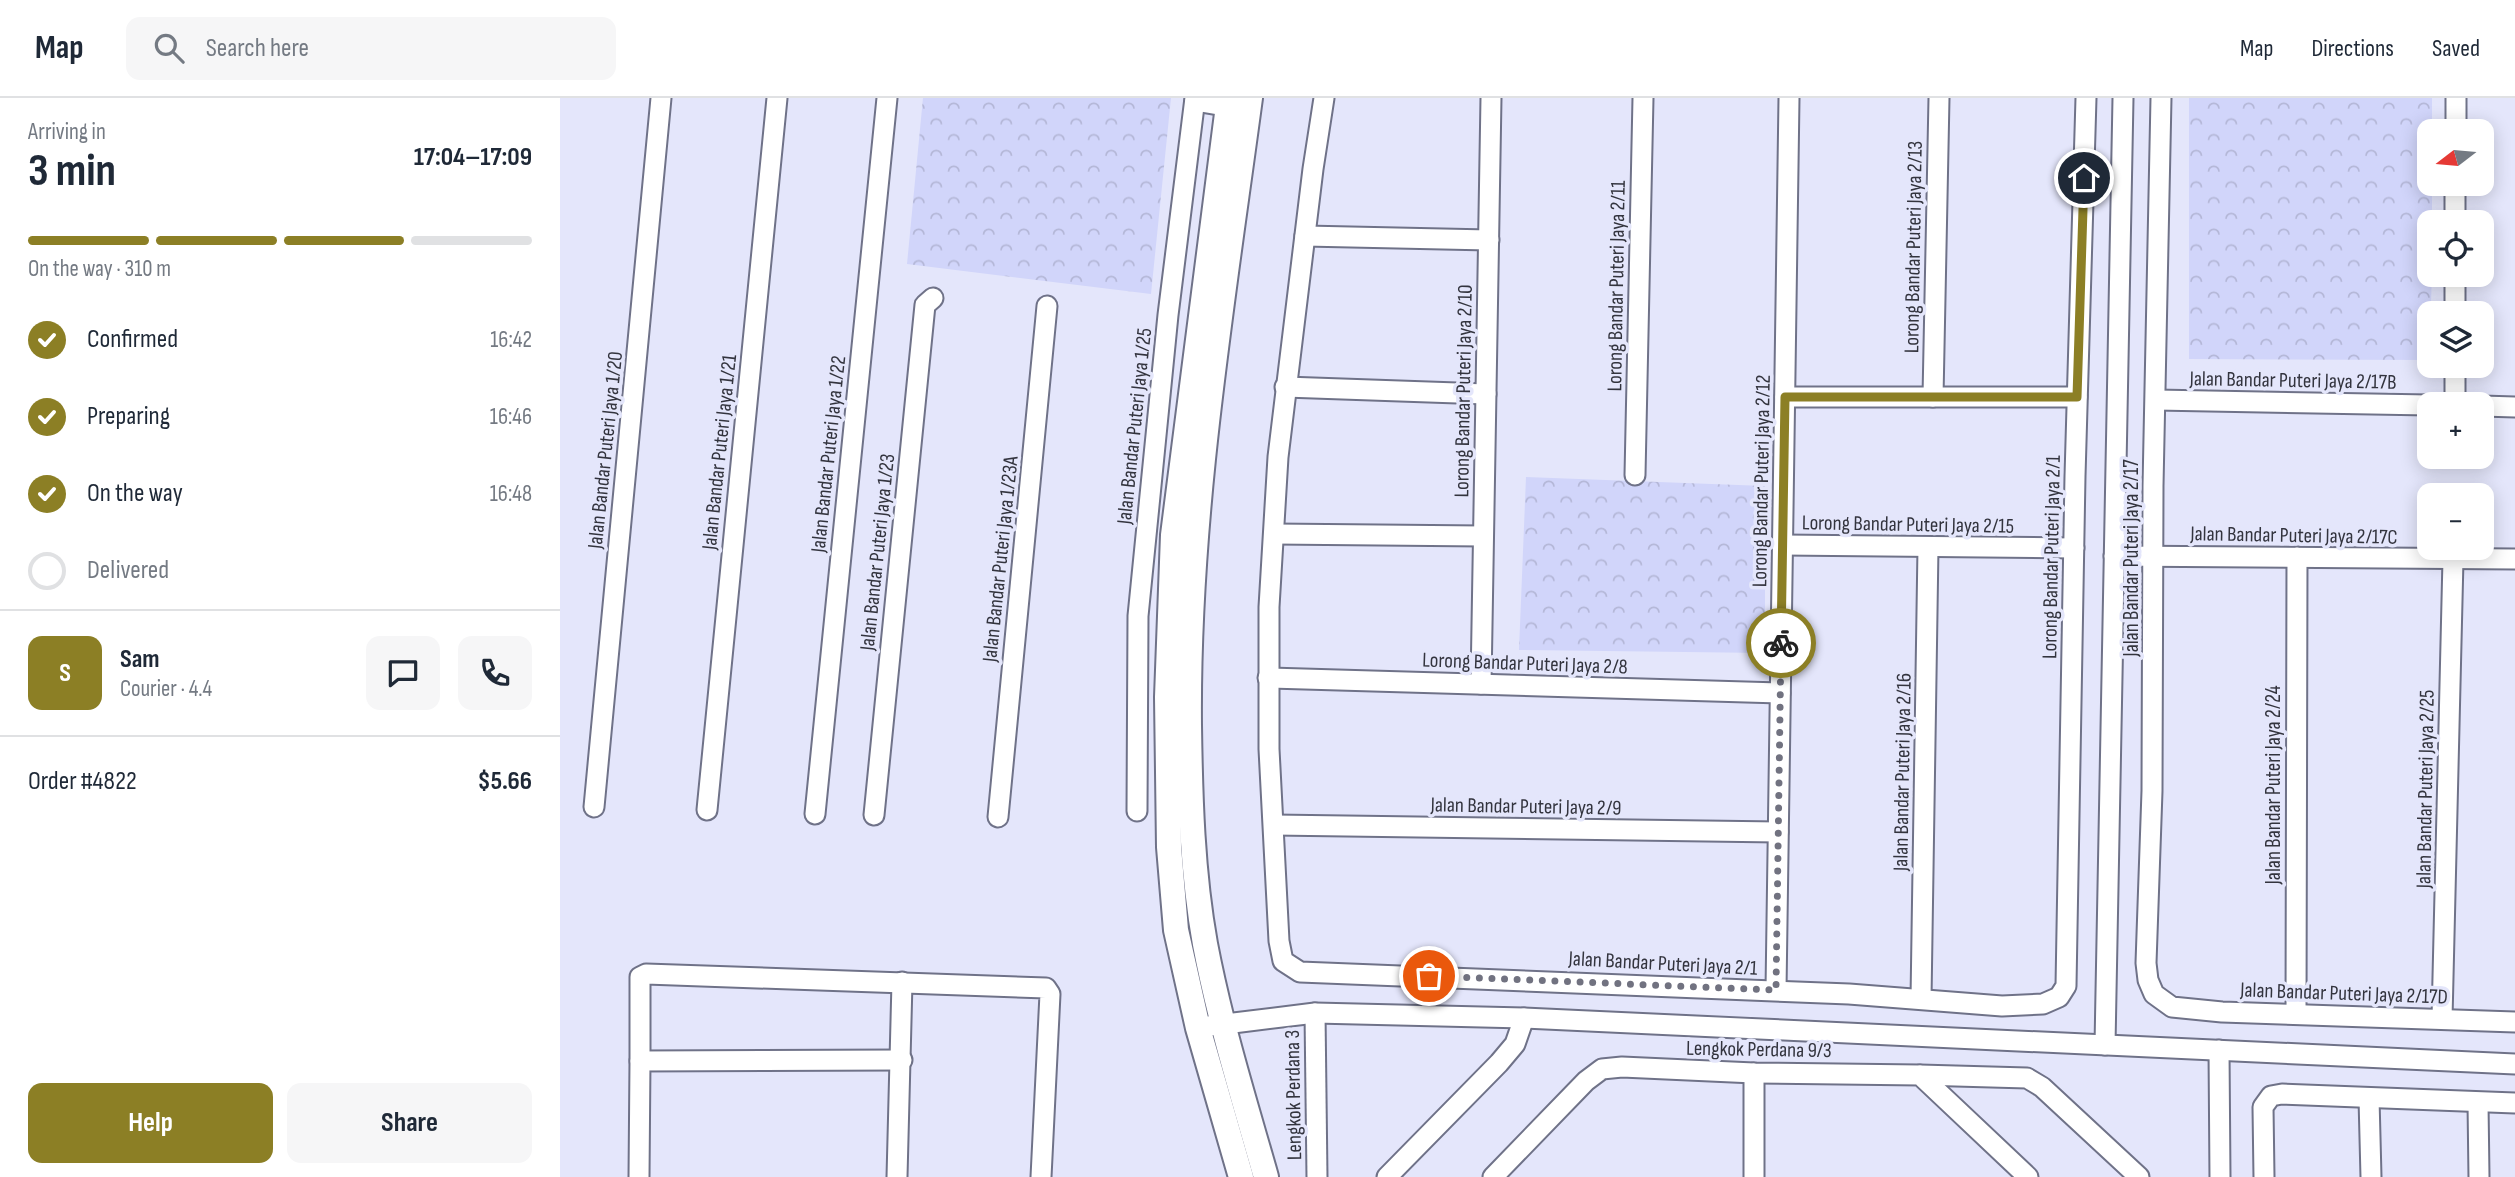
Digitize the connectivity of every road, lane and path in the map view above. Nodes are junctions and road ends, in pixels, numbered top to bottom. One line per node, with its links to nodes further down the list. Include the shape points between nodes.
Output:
1 (661, 98): 45 (street, Jalan Bandar Puteri Jaya 1/20)
2 (777, 98): 46 (street, Jalan Bandar Puteri Jaya 1/21)
3 (887, 98): 48 (street, Jalan Bandar Puteri Jaya 1/22)
4 (1324, 98): 16 (street)
5 (1491, 98): 17 (street, Lorong Bandar Puteri Jaya 2/10)
6 (1643, 98): 29 (street, Lorong Bandar Puteri Jaya 2/11)
7 (1789, 98): 22 (street, Lorong Bandar Puteri Jaya 2/12)
8 (1939, 98): 23 (street, Lorong Bandar Puteri Jaya 2/13)
9 (2085, 98): 24 (street, Lorong Bandar Puteri Jaya 2/1)
10 (2123, 98): 35 (street)
11 (2161, 98): 25 (street, Jalan Bandar Puteri Jaya 2/17)
12 (2456, 98): 15 (street)
13 (1195, 99): 14 (street, Jalan Bandar Puteri Jaya 1/25); 47 (street, Jalan Bandar Puteri Jaya 1/25, via 1138,616)
14 (1239, 103): 63 (street, via 1190,615 1189,774 1194,848 1205,942); 64 (street, via 1173,535 1167,697 1172,891)
15 (2456, 119)
16 (1305, 236): 17 (street); 20 (street)
17 (1489, 240): 21 (street, Lorong Bandar Puteri Jaya 2/10)
18 (933, 298): 49 (street, Jalan Bandar Puteri Jaya 1/23, via 925,305)
19 (1047, 306): 50 (street, Jalan Bandar Puteri Jaya 1/23A)
20 (1285, 387): 21 (street); 30 (street)
21 (1486, 394): 31 (street, Lorong Bandar Puteri Jaya 2/10)
22 (1785, 397): 23 (street); 32 (street, Lorong Bandar Puteri Jaya 2/12)
23 (1933, 397): 24 (street)
24 (2077, 397): 34 (street, Lorong Bandar Puteri Jaya 2/1)
25 (2156, 400): 26 (street, Jalan Bandar Puteri Jaya 2/17B); 36 (street, Jalan Bandar Puteri Jaya 2/17)
26 (2417, 405)
27 (2494, 406): 28 (street)
28 (2515, 407)
29 (1635, 475)
30 (1274, 534): 31 (street); 42 (street)
31 (1483, 536): 43 (street, Lorong Bandar Puteri Jaya 2/10)
32 (1783, 545): 33 (street, Lorong Bandar Puteri Jaya 2/15); 44 (street, Lorong Bandar Puteri Jaya 2/12)
33 (1928, 547): 34 (street, Lorong Bandar Puteri Jaya 2/15); 55 (street, Jalan Bandar Puteri Jaya 2/16)
34 (2074, 548): 56 (street, Lorong Bandar Puteri Jaya 2/1, via 2066,986 2059,997)
35 (2114, 556): 36 (street, Jalan Bandar Puteri Jaya 2/17C); 65 (street)
36 (2154, 556): 37 (street, Jalan Bandar Puteri Jaya 2/17C); 57 (street, Jalan Bandar Puteri Jaya 2/17, via 2146,963 2154,994)
37 (2297, 557): 38 (street, Jalan Bandar Puteri Jaya 2/17C); 59 (street, Jalan Bandar Puteri Jaya 2/24)
38 (2417, 559)
39 (2494, 559): 40 (street, Jalan Bandar Puteri Jaya 2/17C)
40 (2515, 559)
41 (2453, 560): 61 (street, Jalan Bandar Puteri Jaya 2/25)
42 (1268, 678): 43 (street, Lorong Bandar Puteri Jaya 2/8); 51 (street)
43 (1481, 684): 44 (street, Lorong Bandar Puteri Jaya 2/8)
44 (1780, 693): 52 (street, Lorong Bandar Puteri Jaya 2/12)
45 (594, 807)
46 (707, 810)
47 (1136, 811)
48 (816, 814)
49 (874, 815)
50 (998, 817)
51 (1274, 824): 52 (street, Jalan Bandar Puteri Jaya 2/9); 54 (street, Jalan Bandar Puteri Jaya 2/1, via 1279,941 1283,961 1300,972)
52 (1778, 832): 54 (street, Lorong Bandar Puteri Jaya 2/12)
53 (902, 982): 67 (street); 68 (street, via 646,974 640,977); 77 (street, via 1046,988 1050,994)
54 (1776, 990): 55 (street, Jalan Bandar Puteri Jaya 2/1)
55 (1921, 999): 56 (street, Jalan Bandar Puteri Jaya 2/1, via 2002,1006)
56 (2043, 1003)
57 (2172, 1007): 59 (street, Jalan Bandar Puteri Jaya 2/17D)
58 (1315, 1013): 60 (street); 63 (street); 80 (street, Lengkok Perdana 3)
59 (2295, 1013): 61 (street, Jalan Bandar Puteri Jaya 2/17D)
60 (1524, 1018): 65 (street); 81 (street, via 1515,1044)
61 (2442, 1019): 62 (street, Jalan Bandar Puteri Jaya 2/17D)
62 (2515, 1022)
63 (1223, 1024): 64 (street); 79 (street)
64 (1198, 1028): 78 (street)
65 (2105, 1045): 66 (street)
66 (2219, 1050): 69 (street); 86 (street)
67 (902, 1060): 68 (street); 76 (street)
68 (640, 1061): 75 (street)
69 (2515, 1064)
70 (1754, 1073): 71 (street, Lengkok Perdana 9/3); 82 (street, Lengkok Perdana 9/3, via 1602,1069); 83 (street)
71 (1920, 1074): 84 (street); 85 (street, Lengkok Perdana 9/3, via 2027,1078)
72 (2370, 1098): 73 (street); 87 (street, via 2271,1096 2263,1107); 88 (street)
73 (2478, 1103): 74 (street); 89 (street)
74 (2515, 1104)
75 (639, 1177)
76 (897, 1177)
77 (1041, 1177)
78 (1241, 1177)
79 (1266, 1177)
80 (1317, 1177)
81 (1387, 1177)
82 (1493, 1177)
83 (1754, 1177)
84 (2028, 1177)
85 (2139, 1177)
86 (2220, 1177)
87 (2264, 1177)
88 (2371, 1177)
89 (2479, 1177)

